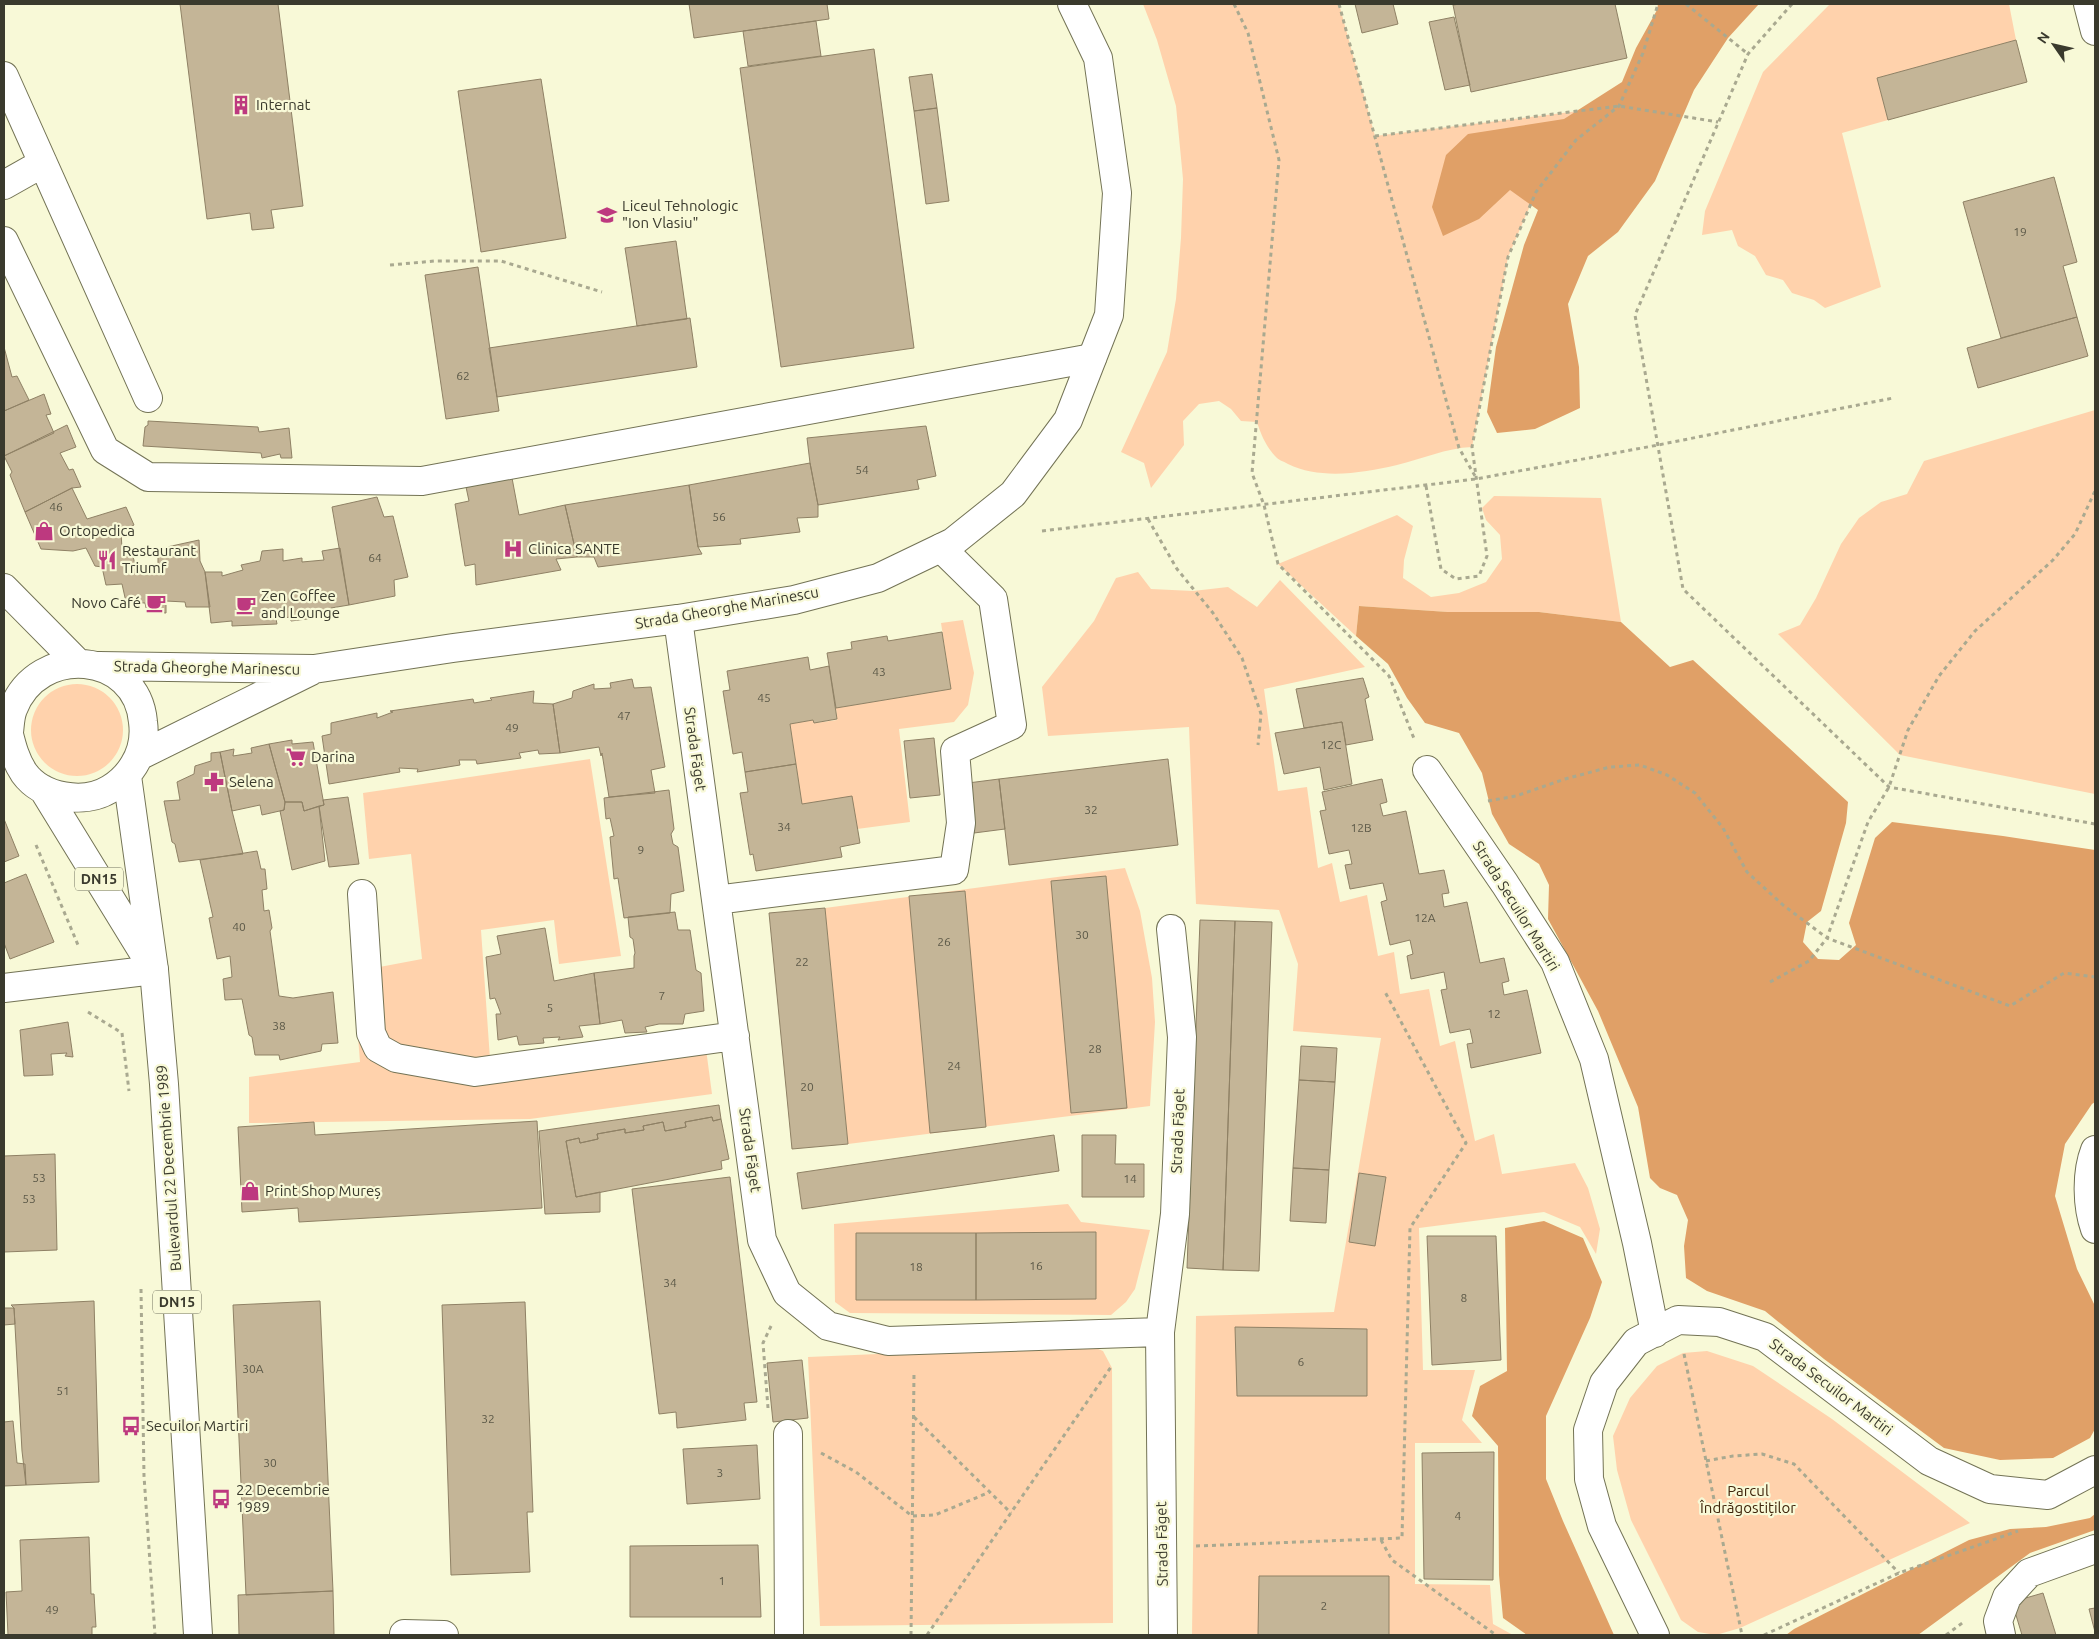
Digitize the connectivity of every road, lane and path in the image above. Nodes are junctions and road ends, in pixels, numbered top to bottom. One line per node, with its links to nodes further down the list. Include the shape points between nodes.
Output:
1 (1072, 4): 17 (street, Strada Gheorghe Marinescu, via 1098,58 1117,193 1109,315)
2 (1234, 4): 24 (path, via 1248,33 1279,160 1252,473)
3 (1339, 4): 11 (path)
4 (1658, 4): 9 (path, via 1643,53)
5 (1686, 4): 7 (path)
6 (1792, 4): 7 (path)
7 (1748, 54): 10 (path)
8 (4, 76): 12 (street)
9 (1619, 106): 10 (path); 11 (path); 21 (path, via 1576,140 1536,192 1508,257 1472,447)
10 (1718, 122): 20 (path, via 1634,314)
11 (1375, 136): 21 (path, via 1459,448)
12 (43, 163): 13 (street); 18 (street)
13 (4, 185)
14 (4, 241): 17 (street, via 105,450 148,477 422,481)
15 (390, 265): 16 (path, via 501,260)
16 (602, 292)
17 (1092, 358): 27 (street, Strada Gheorghe Marinescu, via 1068,420 1013,494)
18 (148, 398)
19 (1893, 398): 20 (path)
20 (1658, 445): 21 (path); 36 (path, via 1683,589)
21 (1476, 479): 22 (path); 22 (path, via 1487,556 1479,576 1456,578 1441,569)
22 (1426, 486): 24 (path)
23 (2095, 491): 36 (path, via 2075,534 2053,560 1975,631 1940,676 1908,730)
24 (1264, 505): 25 (path); 35 (path, via 1278,564 1389,676)
25 (1148, 519): 26 (path); 33 (path, via 1177,569 1213,613 1242,658 1261,714)
26 (1042, 531)
27 (941, 548): 29 (street, Strada Gheorghe Marinescu, via 878,578 794,600); 42 (street, via 993,599 1012,725 955,751 961,823 954,870)
28 (4, 588): 30 (street, Bulevardul 22 Decembrie 1989 / DN15)
29 (678, 619): 31 (street, Strada Gheorghe Marinescu); 42 (street, Strada Făget)
30 (89, 664): 31 (street, Strada Gheorghe Marinescu); 32 (street, Bulevardul 22 Decembrie 1989 / DN15, via 57,666 37,675 22,691); 34 (street, Bulevardul 22 Decembrie 1989 / DN15, via 118,677 134,692 142,712 144,734)
31 (314, 669): 34 (street, Strada Gheorghe Marinescu)
32 (6, 724): 37 (street, Bulevardul 22 Decembrie 1989 / DN15, via 14,754 25,774)
33 (1258, 745)
34 (133, 766): 37 (street, Bulevardul 22 Decembrie 1989 / DN15, via 109,790 87,797 64,797); 46 (street, Bulevardul 22 Decembrie 1989 / DN15)
35 (1427, 770): 38 (street, Strada Secuilor Martiri)
36 (1889, 787): 39 (path); 44 (path, via 1868,822)
37 (43, 789): 46 (street, Bulevardul 22 Decembrie 1989 / DN15)
38 (1452, 807): 44 (path, via 1516,796 1610,767 1640,765 1649,768 1668,775 1695,793 1723,828 1747,872); 58 (street, Strada Secuilor Martiri, via 1555,962 1594,1059)
39 (2095, 824)
40 (33, 838): 45 (path)
41 (362, 894): 52 (street, via 371,1033 378,1048 396,1058 475,1072)
42 (716, 900): 52 (street, Strada Făget)
43 (1172, 929): 59 (street, Strada Făget, via 1182,1037 1175,1214)
44 (1827, 938): 47 (path, via 2010,1006 2064,973); 48 (path, via 1809,962)
45 (81, 952)
46 (154, 970): 49 (street); 77 (street, Bulevardul 22 Decembrie 1989 / DN15)
47 (2095, 977)
48 (1770, 982)
49 (4, 988)
50 (1384, 990): 71 (path, via 1466,1143 1410,1228 1402,1538)
51 (87, 1009): 53 (path, via 88,1013 122,1033)
52 (735, 1036): 59 (street, Strada Făget, via 762,1240 787,1293 828,1326 888,1341)
53 (130, 1100)
54 (2095, 1150): 55 (street, via 2090,1163 2090,1215)
55 (2095, 1229)
56 (141, 1288): 76 (path, via 144,1476)
57 (774, 1320): 64 (path, via 763,1343 770,1426)
58 (1653, 1323): 66 (street, Strada Secuilor Martiri, via 1678,1320 1719,1322 1765,1337 1929,1462 1990,1489 2048,1494); 84 (street, Strada Secuilor Martiri, via 1604,1382 1588,1430 1589,1479 1602,1526)
59 (1160, 1332): 82 (street, Strada Făget)
60 (1683, 1353): 65 (path)
61 (1113, 1365): 68 (path)
62 (914, 1367): 63 (path)
63 (914, 1417): 67 (path); 69 (path)
64 (788, 1434): 69 (path, via 856,1472); 79 (street)
65 (1706, 1461): 74 (path, via 1762,1454 1794,1464); 85 (path)
66 (2095, 1470)
67 (990, 1492): 68 (path); 69 (path, via 935,1515)
68 (1011, 1513): 81 (path)
69 (912, 1516): 80 (path)
70 (2018, 1531): 74 (path)
71 (1380, 1539): 72 (path); 83 (path, via 1392,1560)
72 (1190, 1546)
73 (2095, 1549): 87 (street, via 2029,1573 2007,1597 1998,1621)
74 (1899, 1573): 86 (path)
75 (404, 1634): 78 (street)
76 (155, 1635)
77 (198, 1635)
78 (444, 1635)
79 (789, 1635)
80 (911, 1635)
81 (927, 1635)
82 (1163, 1635)
83 (1496, 1635)
84 (1655, 1635)
85 (1742, 1635)
86 (1764, 1635)
87 (2000, 1635)

